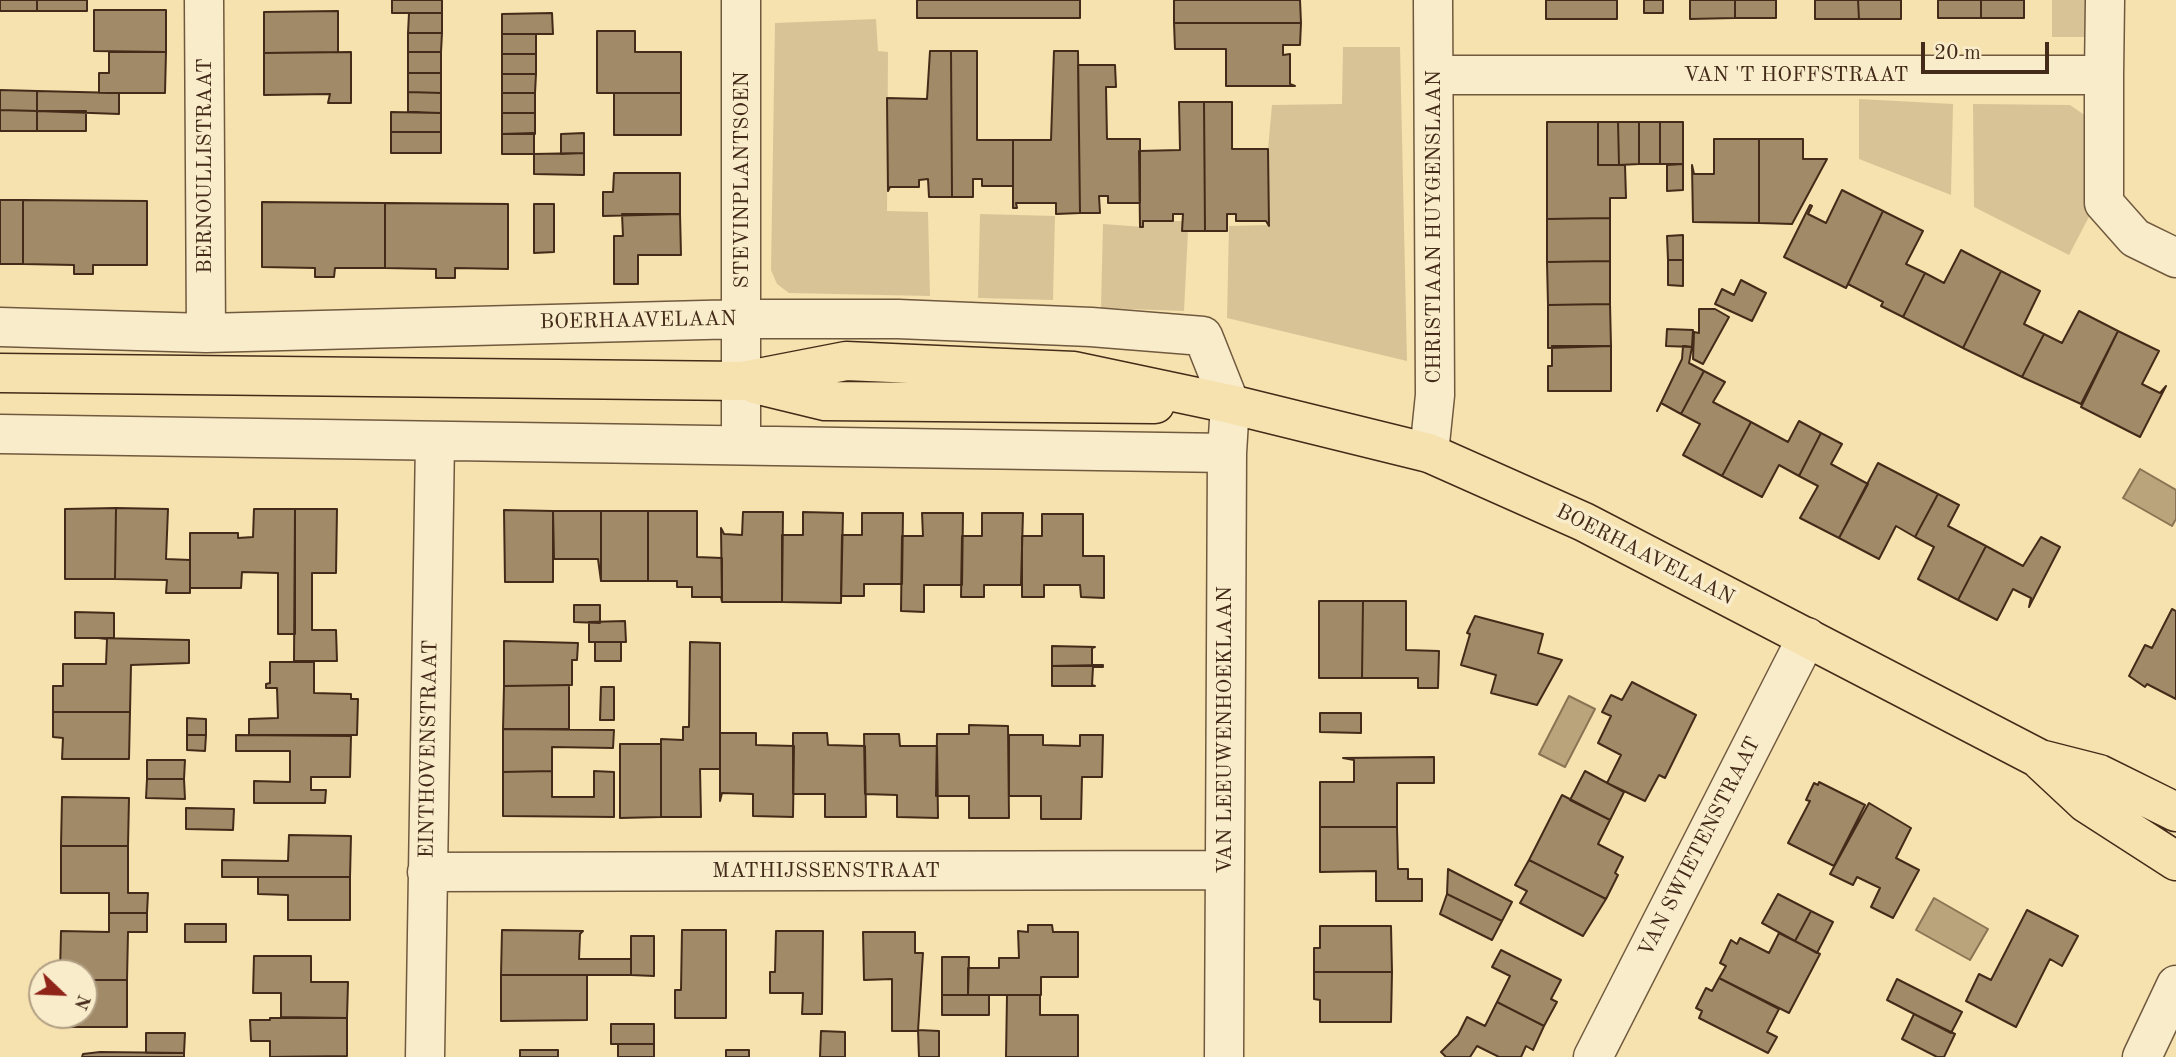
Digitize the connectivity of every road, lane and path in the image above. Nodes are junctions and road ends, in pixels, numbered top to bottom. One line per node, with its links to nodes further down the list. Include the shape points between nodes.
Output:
1 (204, 0): 10 (street, BERNOULLISTRAAT)
2 (741, 0): 8 (street, STEVINPLANTSOEN)
3 (1433, 0): 5 (street, CHRISTIAAN HUYGENSLAAN)
4 (2105, 0): 6 (street)
5 (1434, 75): 6 (street, VAN 'T HOFFSTRAAT); 18 (street, CHRISTIAAN HUYGENSLAAN, via 1435,395)
6 (2104, 75): 7 (street, via 2104,204 2136,238)
7 (2176, 258)
8 (742, 319): 10 (street, BOERHAAVELAAN); 12 (street, STEVINPLANTSOEN); 13 (street, BOERHAAVELAAN, via 898,319 1203,336)
9 (0, 327): 10 (street, BOERHAAVELAAN)
10 (206, 333)
11 (0, 373): 12 (main road, BOERHAAVELAAN)
12 (743, 381): 13 (main road, BOERHAAVELAAN, via 846,361 1060,370); 16 (street, STEVINPLANTSOEN)
13 (1230, 404): 17 (street, VAN LEEUWENHOEKLAAN); 18 (main road, BOERHAAVELAAN)
14 (0, 434): 15 (street)
15 (435, 441): 16 (street); 24 (street, EINTHOVENSTRAAT)
16 (741, 443): 17 (street)
17 (1227, 453): 23 (street, VAN LEEUWENHOEKLAAN)
18 (1429, 453): 19 (main road, BOERHAAVELAAN, via 1584,522)
19 (1807, 637): 20 (main road, BOERHAAVELAAN); 28 (street, VAN SWIETENSTRAAT)
20 (2040, 759): 21 (main road, BOERHAAVELAAN, via 2099,774); 22 (main road, BOERHAAVELAAN, via 2086,803)
21 (2176, 812)
22 (2176, 861)
23 (1225, 870): 24 (street, MATHIJSSENSTRAAT); 27 (street, VAN LEEUWENHOEKLAAN)
24 (427, 872): 26 (street, EINTHOVENSTRAAT)
25 (2176, 985): 29 (street)
26 (425, 1057)
27 (1224, 1057)
28 (1593, 1057)
29 (2142, 1057)

